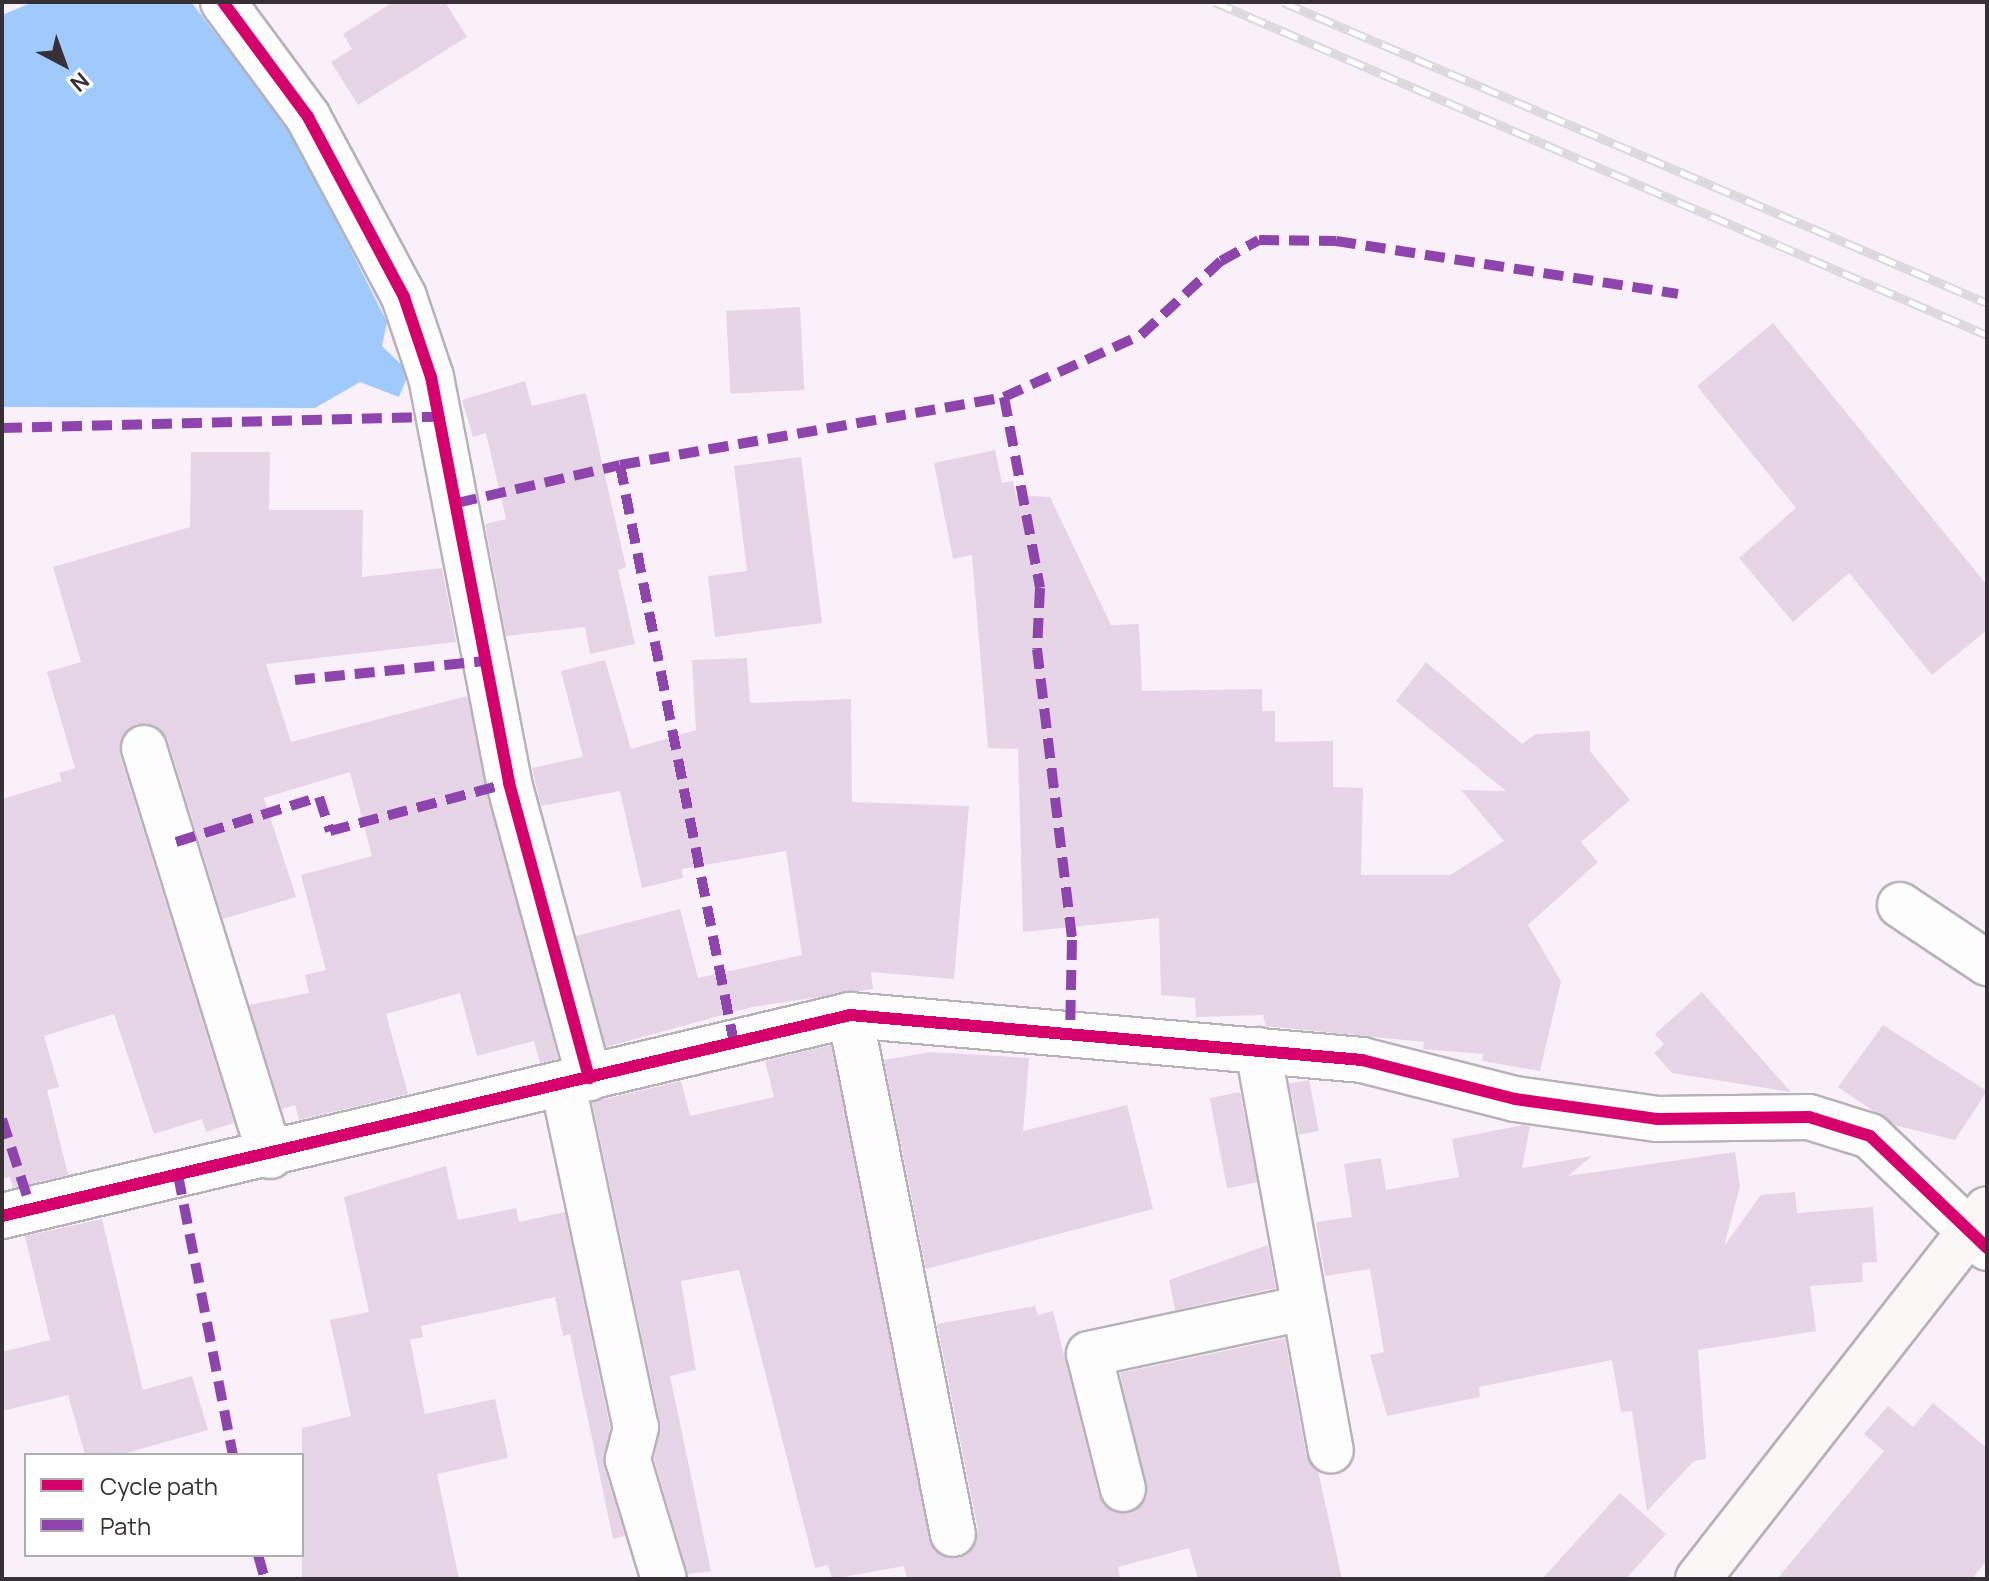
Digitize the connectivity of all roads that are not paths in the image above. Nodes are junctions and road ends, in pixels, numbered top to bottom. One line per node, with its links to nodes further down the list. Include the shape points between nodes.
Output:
1 (223, 2): 7 (street, via 308,117 404,297 431,377 509,783)
2 (144, 748): 8 (street)
3 (1900, 905): 4 (street)
4 (1987, 963)
5 (850, 1015): 6 (street); 7 (street); 14 (street)
6 (1258, 1050): 10 (street, via 1362,1060 1515,1099 1657,1119 1809,1117 1870,1136); 11 (street)
7 (576, 1082): 8 (street); 15 (street, via 636,1427 628,1460)
8 (270, 1156): 9 (street)
9 (2, 1216)
10 (1981, 1230): 16 (street)
11 (1304, 1308): 12 (street); 13 (street, via 1089,1354)
12 (1331, 1450)
13 (1123, 1489)
14 (953, 1534)
15 (664, 1579)
16 (1698, 1579)

